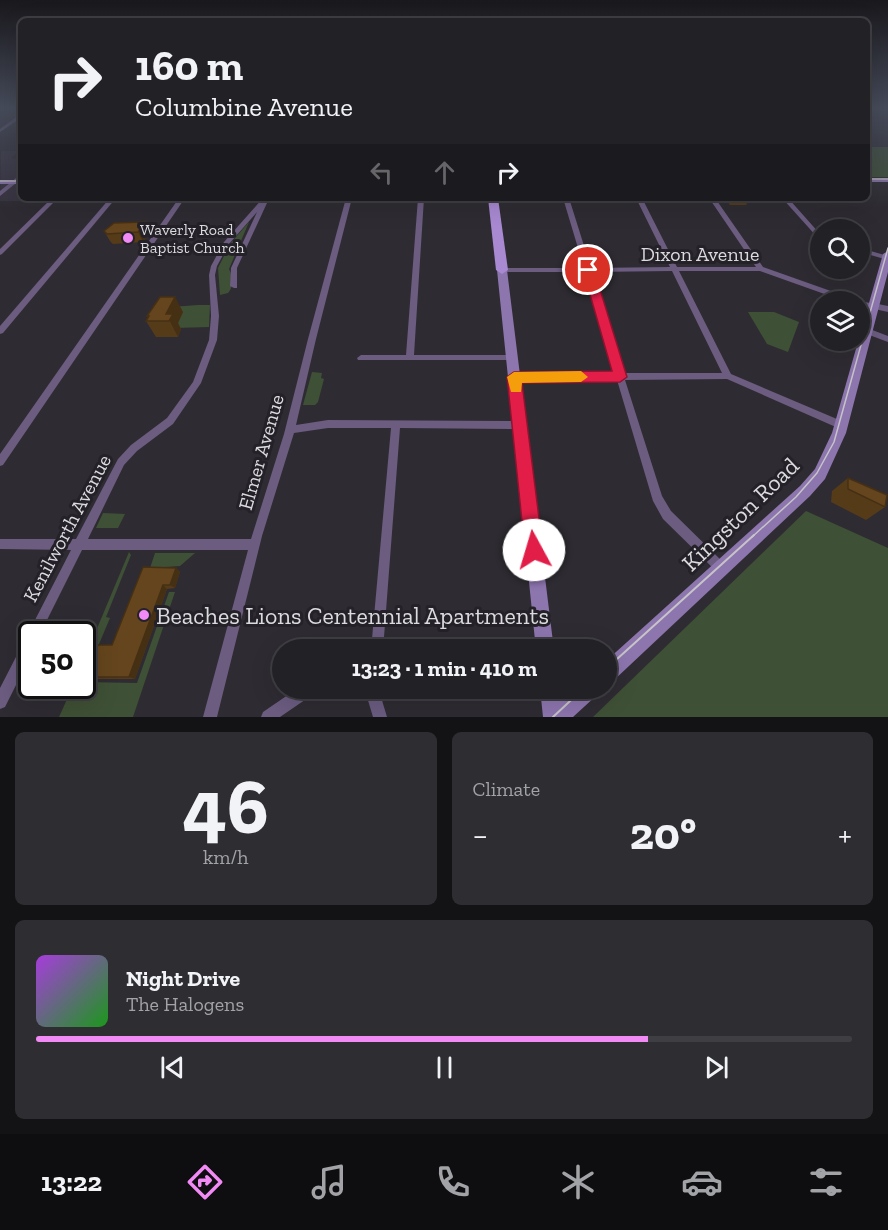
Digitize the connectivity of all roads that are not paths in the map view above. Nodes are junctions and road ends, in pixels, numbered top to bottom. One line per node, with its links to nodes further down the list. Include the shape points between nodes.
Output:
1 (18, 180): 5 (main road)
2 (870, 180): 3 (main road)
3 (888, 180)
4 (18, 181): 6 (street)
5 (0, 182)
6 (0, 194)
7 (52, 201): 21 (street)
8 (110, 201): 33 (street)
9 (180, 201): 47 (street)
10 (264, 201): 49 (street, Kenilworth Avenue, via 226,243 214,266 213,340 196,383 170,421 122,462)
11 (265, 201): 27 (street, Kenilworth Avenue, via 234,268)
12 (348, 201): 46 (street, Elmer Avenue)
13 (421, 201): 38 (street)
14 (493, 201): 24 (main road)
15 (567, 201): 25 (street)
16 (640, 201): 26 (street)
17 (714, 201): 23 (street)
18 (788, 201): 19 (street)
19 (810, 226)
20 (870, 252): 22 (street)
21 (0, 253)
22 (888, 257): 30 (main road, Kingston Road)
23 (761, 269): 26 (street, Dixon Avenue); 28 (street, Dixon Avenue)
24 (502, 270): 25 (street, Dixon Avenue); 39 (main road)
25 (588, 270): 26 (street, Dixon Avenue); 42 (street)
26 (675, 270): 40 (street)
27 (234, 286)
28 (826, 291)
29 (870, 305): 30 (street, Dixon Avenue)
30 (873, 306): 31 (street); 32 (main road, Kingston Road)
31 (888, 309)
32 (870, 318)
33 (0, 331)
34 (870, 332): 35 (street)
35 (888, 339)
36 (861, 351): 45 (main road, Kingston Road)
37 (361, 358): 38 (street)
38 (410, 358): 39 (street)
39 (512, 358): 41 (main road)
40 (728, 376): 42 (street); 45 (street)
41 (514, 377): 42 (street); 44 (main road)
42 (620, 377): 51 (street, via 657,498 667,515)
43 (396, 424): 44 (street); 46 (street, via 328,424); 53 (street)
44 (520, 425): 54 (main road)
45 (841, 425): 51 (main road, Kingston Road, via 830,456 806,491)
46 (290, 429): 50 (street, Elmer Avenue)
47 (0, 462)
48 (0, 544): 49 (street)
49 (79, 544): 50 (street); 52 (street, Kenilworth Avenue)
50 (255, 545): 62 (street, Elmer Avenue)
51 (722, 569): 55 (main road, Kingston Road)
52 (40, 621)
53 (378, 639)
54 (544, 639)
55 (617, 664)
56 (18, 667): 61 (street)
57 (294, 699): 63 (street)
58 (375, 699): 64 (street)
59 (551, 699): 65 (main road)
60 (578, 699): 66 (main road)
61 (0, 702)
62 (210, 717)
63 (268, 717)
64 (380, 717)
65 (552, 717)
66 (558, 717)

